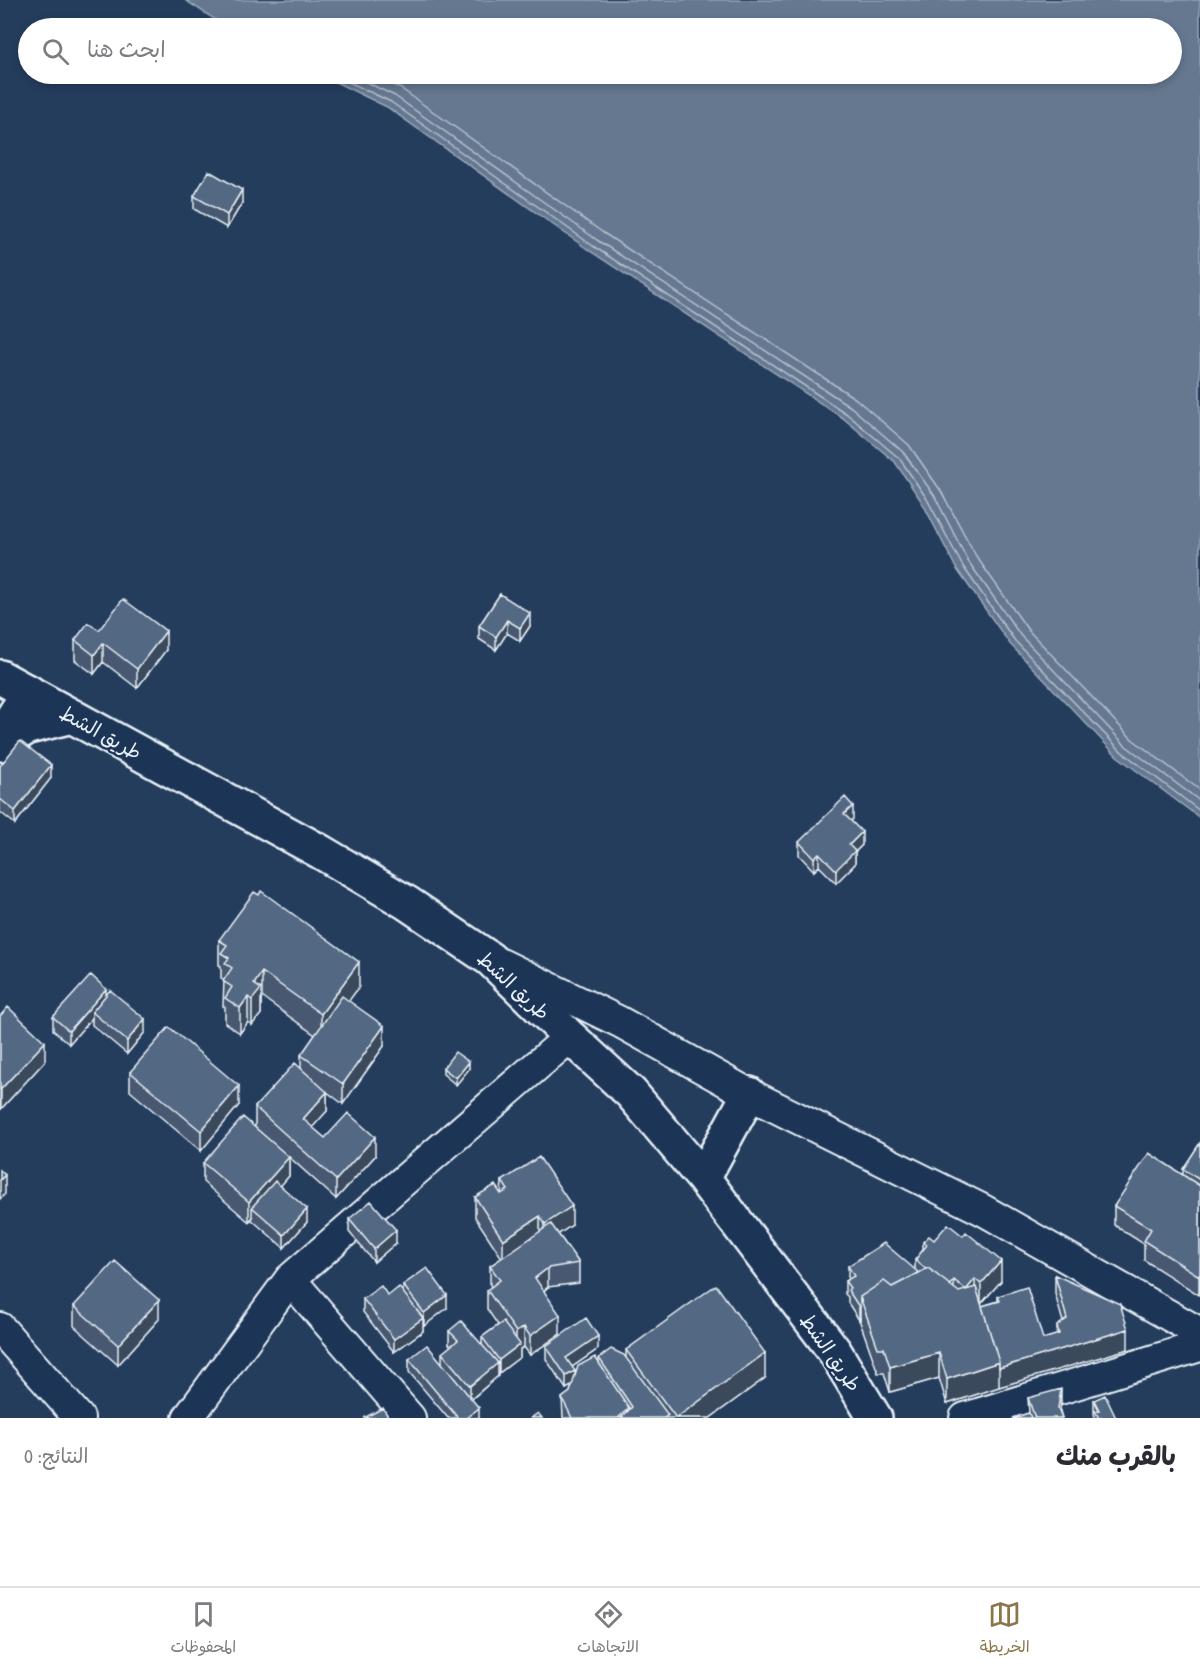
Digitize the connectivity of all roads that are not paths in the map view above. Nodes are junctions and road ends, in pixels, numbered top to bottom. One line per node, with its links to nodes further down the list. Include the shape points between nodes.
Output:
1 (10, 687): 2 (main road, طريق الشط); 3 (main road)
2 (72, 716): 4 (main road, via 28,727); 5 (main road, طريق الشط, via 321,852)
3 (0, 737)
4 (0, 744)
5 (490, 959): 6 (main road, طريق الشط); 7 (street, via 620,1022)
6 (570, 1037): 8 (main road, طريق الشط, via 631,1094); 9 (street)
7 (749, 1094): 8 (main road); 11 (street, via 983,1210)
8 (703, 1178): 16 (main road, طريق الشط, via 835,1352)
9 (290, 1279): 14 (street); 15 (street)
10 (0, 1328): 13 (street)
11 (1200, 1333)
12 (1200, 1346): 17 (street)
13 (79, 1418)
14 (188, 1418)
15 (410, 1418)
16 (875, 1418)
17 (965, 1418)

